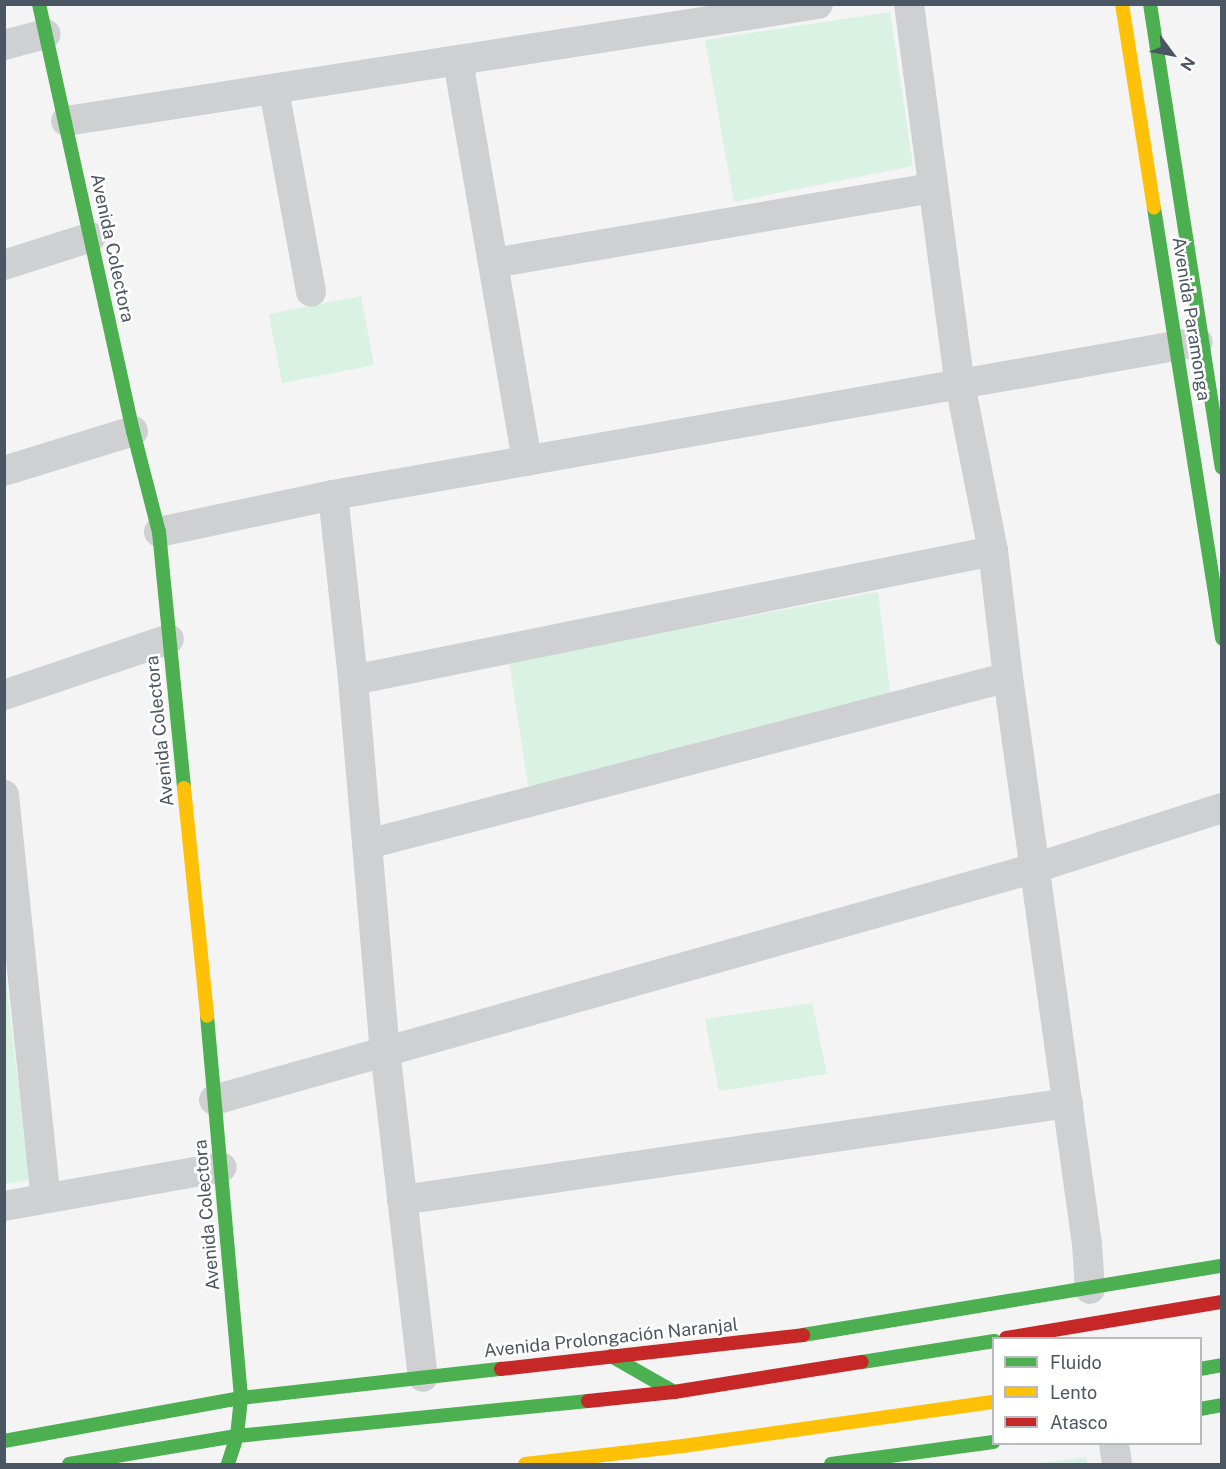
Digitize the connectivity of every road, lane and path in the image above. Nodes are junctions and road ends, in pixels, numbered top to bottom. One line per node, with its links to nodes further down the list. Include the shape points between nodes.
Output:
1 (39, 4): 6 (street, Avenida Colectora)
2 (818, 4): 8 (street)
3 (909, 4): 11 (street)
4 (1122, 4): 16 (street, Avenida Paramonga)
5 (1150, 4): 16 (street, Avenida Paramonga)
6 (46, 34): 7 (street); 10 (street, Avenida Colectora)
7 (4, 45)
8 (458, 61): 9 (street); 13 (street)
9 (274, 90): 10 (street); 15 (street)
10 (66, 121): 12 (street, Avenida Colectora)
11 (933, 188): 13 (street); 17 (street)
12 (91, 237): 14 (street); 18 (street, Avenida Colectora)
13 (493, 263): 19 (street)
14 (4, 265)
15 (311, 292)
16 (1190, 343): 17 (street); 20 (street, Avenida Paramonga); 25 (street, Avenida Paramonga)
17 (960, 384): 19 (street); 24 (street)
18 (133, 431): 21 (street); 23 (street, Avenida Colectora)
19 (527, 461): 22 (street)
20 (1221, 467)
21 (4, 471)
22 (333, 495): 23 (street); 29 (street)
23 (159, 532): 26 (street, Avenida Colectora)
24 (993, 551): 28 (street); 29 (street)
25 (1218, 595): 27 (street, Avenida Paramonga)
26 (169, 639): 30 (street); 36 (street, Avenida Colectora)
27 (1221, 639)
28 (1008, 677): 33 (street); 34 (street)
29 (353, 680): 33 (street)
30 (4, 695)
31 (4, 795): 39 (street)
32 (1221, 808): 34 (street)
33 (368, 844): 35 (street)
34 (1035, 868): 35 (street); 37 (street)
35 (384, 1050): 36 (street); 40 (street)
36 (214, 1100): 38 (street, Avenida Colectora)
37 (1068, 1102): 40 (street); 43 (street)
38 (222, 1167): 39 (street); 52 (street, Avenida Colectora)
39 (46, 1198): 41 (street)
40 (402, 1200): 50 (street)
41 (4, 1206)
42 (1221, 1266): 43 (street, Avenida Prolongación Naranjal)
43 (1090, 1289): 47 (street, Avenida Prolongación Naranjal, via 820,1333)
44 (1221, 1302): 45 (street)
45 (1012, 1337)
46 (992, 1341): 51 (street)
47 (611, 1356): 50 (street, Avenida Prolongación Naranjal); 51 (street)
48 (1221, 1365): 49 (street)
49 (1202, 1369)
50 (423, 1377): 52 (street, Avenida Prolongación Naranjal)
51 (674, 1392): 56 (street)
52 (241, 1398): 56 (street, Avenida Colectora); 57 (street, Avenida Prolongación Naranjal)
53 (992, 1402): 60 (street)
54 (1221, 1405): 55 (street)
55 (1202, 1409)
56 (237, 1436): 61 (street); 62 (street, Avenida Colectora)
57 (4, 1441)
58 (992, 1442): 65 (street)
59 (1114, 1445): 66 (street)
60 (684, 1446): 63 (street); 64 (street)
61 (69, 1464)
62 (228, 1464)
63 (525, 1464)
64 (659, 1464)
65 (831, 1464)
66 (1118, 1464)

